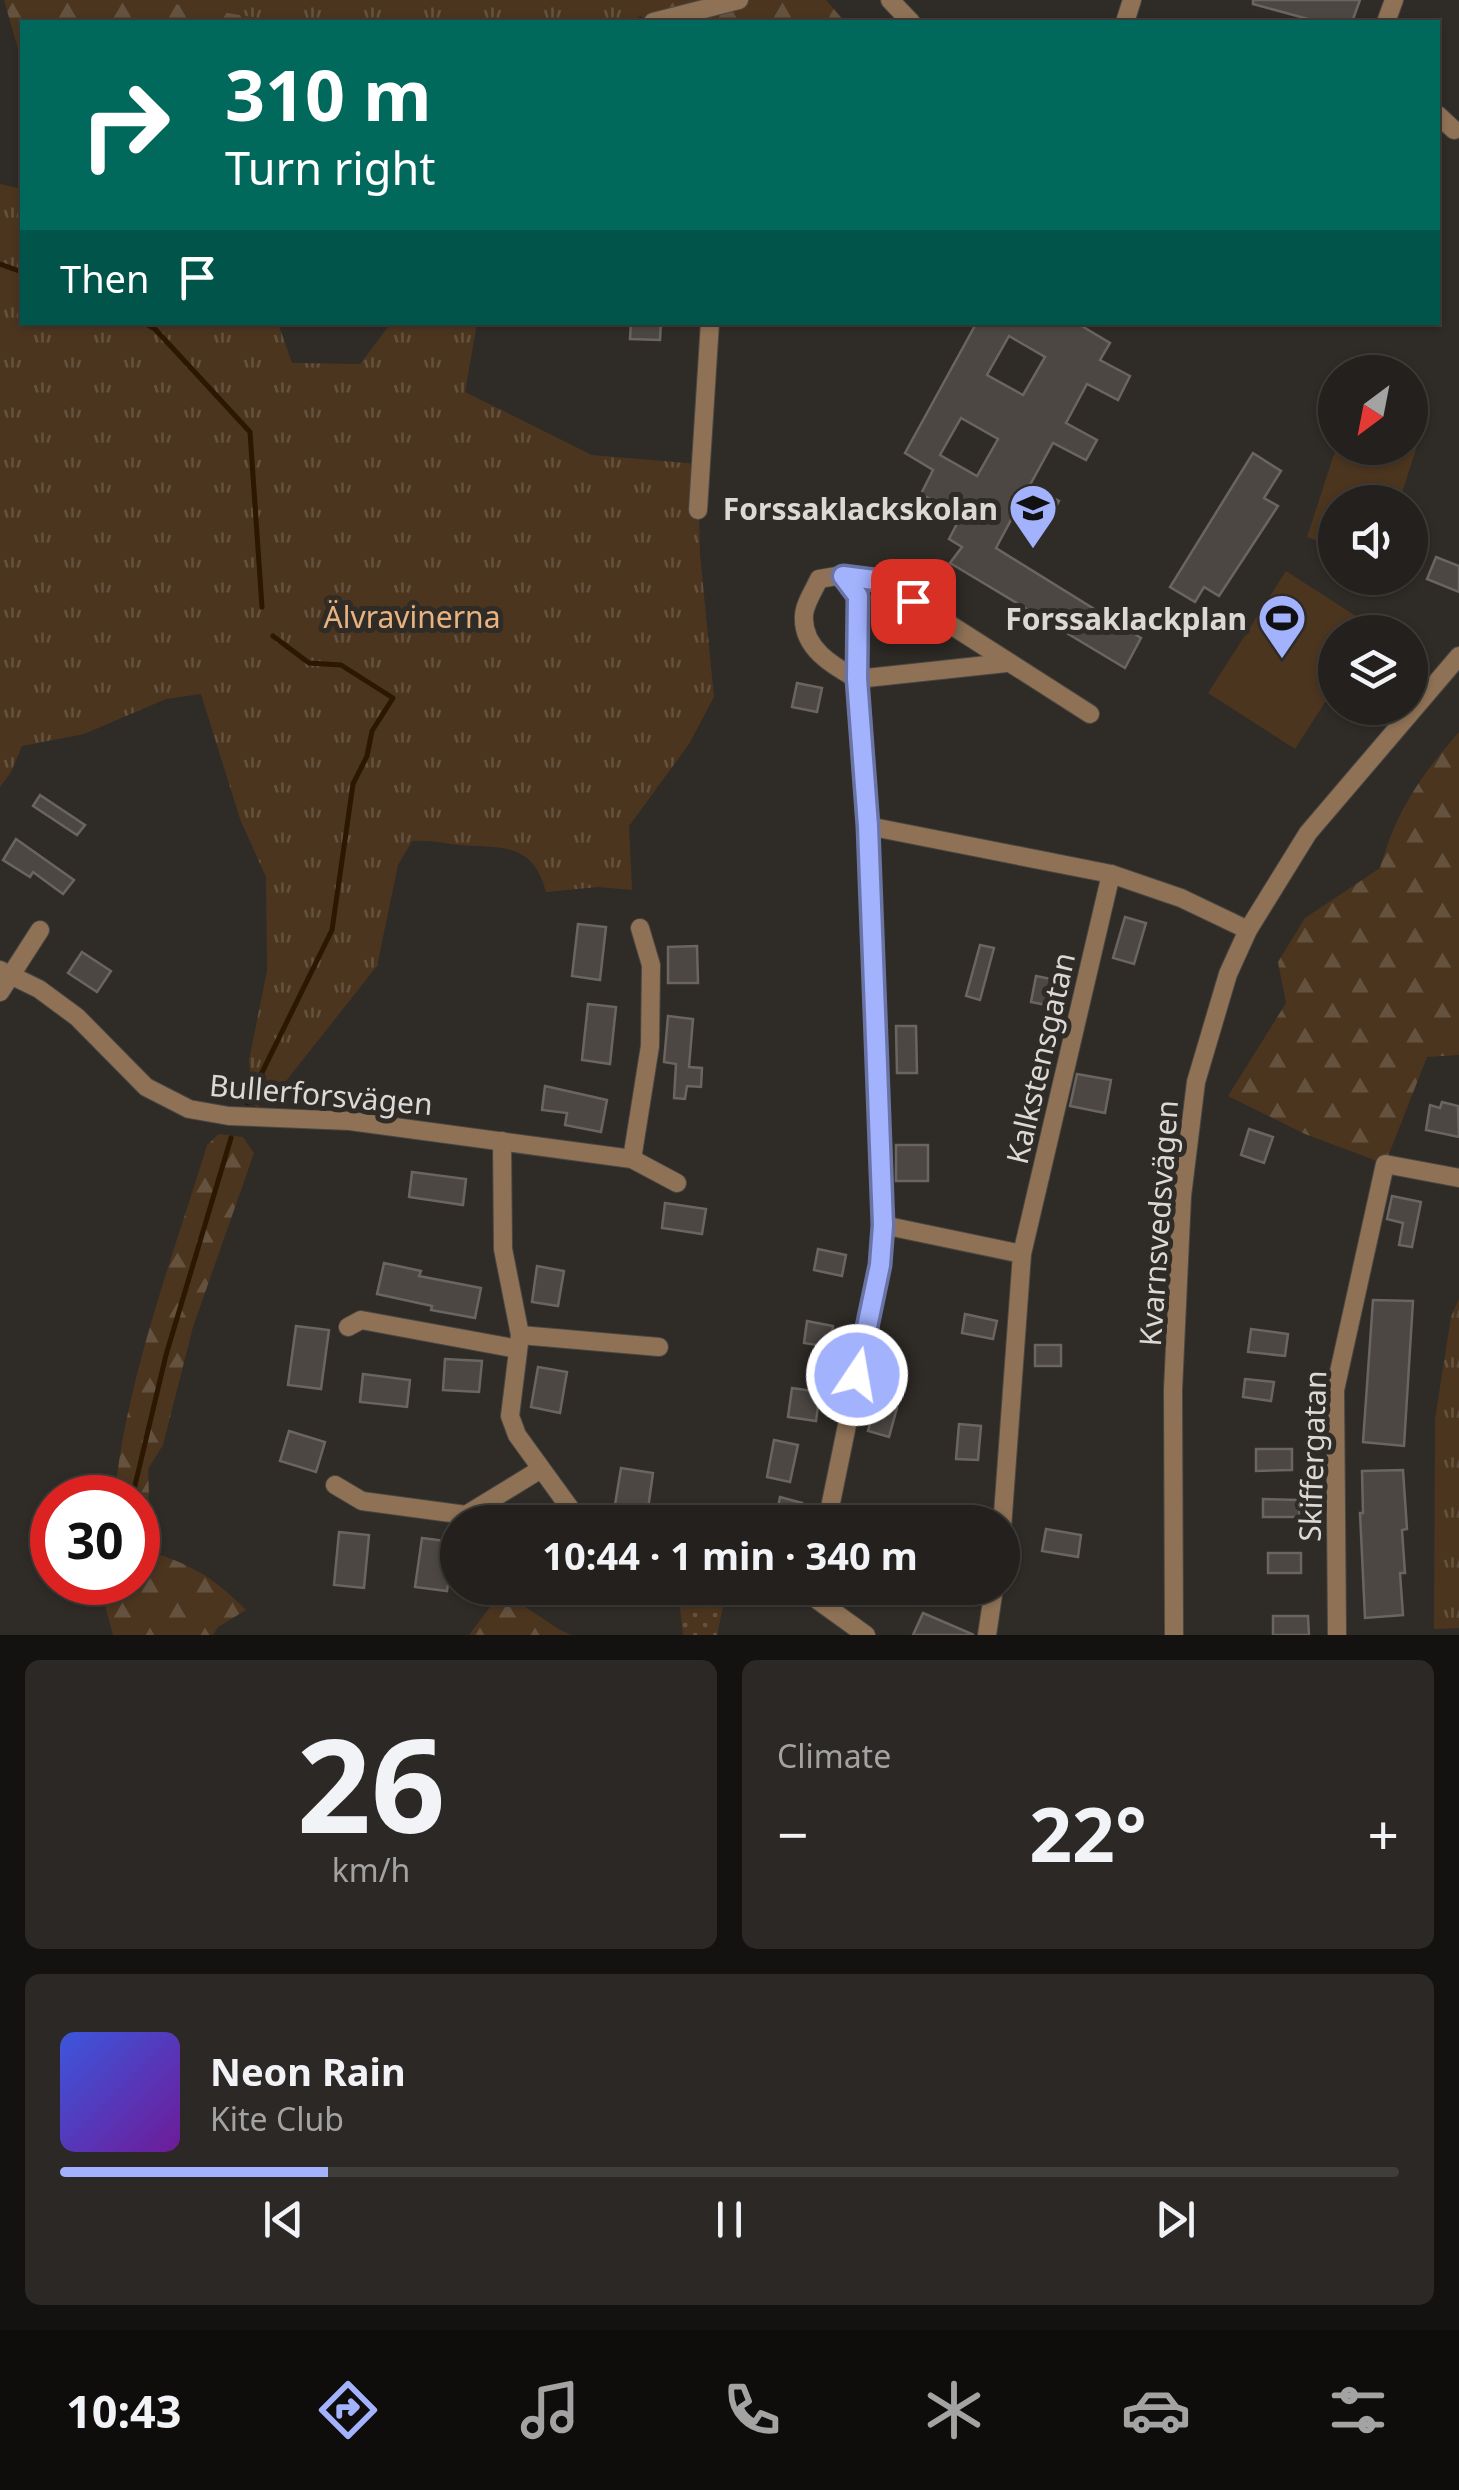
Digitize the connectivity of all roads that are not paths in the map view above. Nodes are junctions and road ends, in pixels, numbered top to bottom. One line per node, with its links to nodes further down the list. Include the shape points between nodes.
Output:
1 (739, 0): 3 (street)
2 (890, 0): 4 (street)
3 (661, 20)
4 (909, 20)
5 (710, 325): 6 (street)
6 (698, 510)
7 (843, 576): 9 (street, via 882,581); 10 (street, via 858,596); 10 (street, via 818,579 804,614 809,641)
8 (1459, 656): 16 (street, Kvarnsvedsvägen, via 1308,833)
9 (1006, 663): 10 (street); 11 (street)
10 (857, 679): 12 (street)
11 (1090, 714)
12 (868, 826): 13 (street); 23 (street)
13 (1111, 874): 16 (street); 24 (street, Kalkstensgatan)
14 (640, 928): 20 (street, via 651,965 650,1046)
15 (40, 930): 17 (street)
16 (1248, 930): 37 (street, Kvarnsvedsvägen, via 1196,1082 1182,1196 1173,1390)
17 (6, 972): 18 (street); 19 (street, Bullerforsvägen, via 77,1017 146,1087 190,1109)
18 (0, 992)
19 (502, 1141): 20 (street, Bullerforsvägen); 26 (street, via 503,1249)
20 (632, 1159): 22 (street, Bullerforsvägen)
21 (1459, 1178): 38 (street, Skiffergatan, via 1386,1164 1335,1390)
22 (677, 1183)
23 (883, 1225): 24 (street); 31 (street)
24 (1022, 1254): 32 (street, Kalkstensgatan)
25 (348, 1326): 26 (street, via 360,1320)
26 (519, 1342): 27 (street); 28 (street, via 510,1416)
27 (659, 1347)
28 (541, 1469): 29 (street, via 466,1515 362,1502); 30 (street)
29 (336, 1485)
30 (567, 1505)
31 (831, 1505)
32 (1004, 1505)
33 (828, 1605): 35 (street)
34 (991, 1605): 36 (street)
35 (866, 1635)
36 (987, 1635)
37 (1174, 1635)
38 (1337, 1635)

